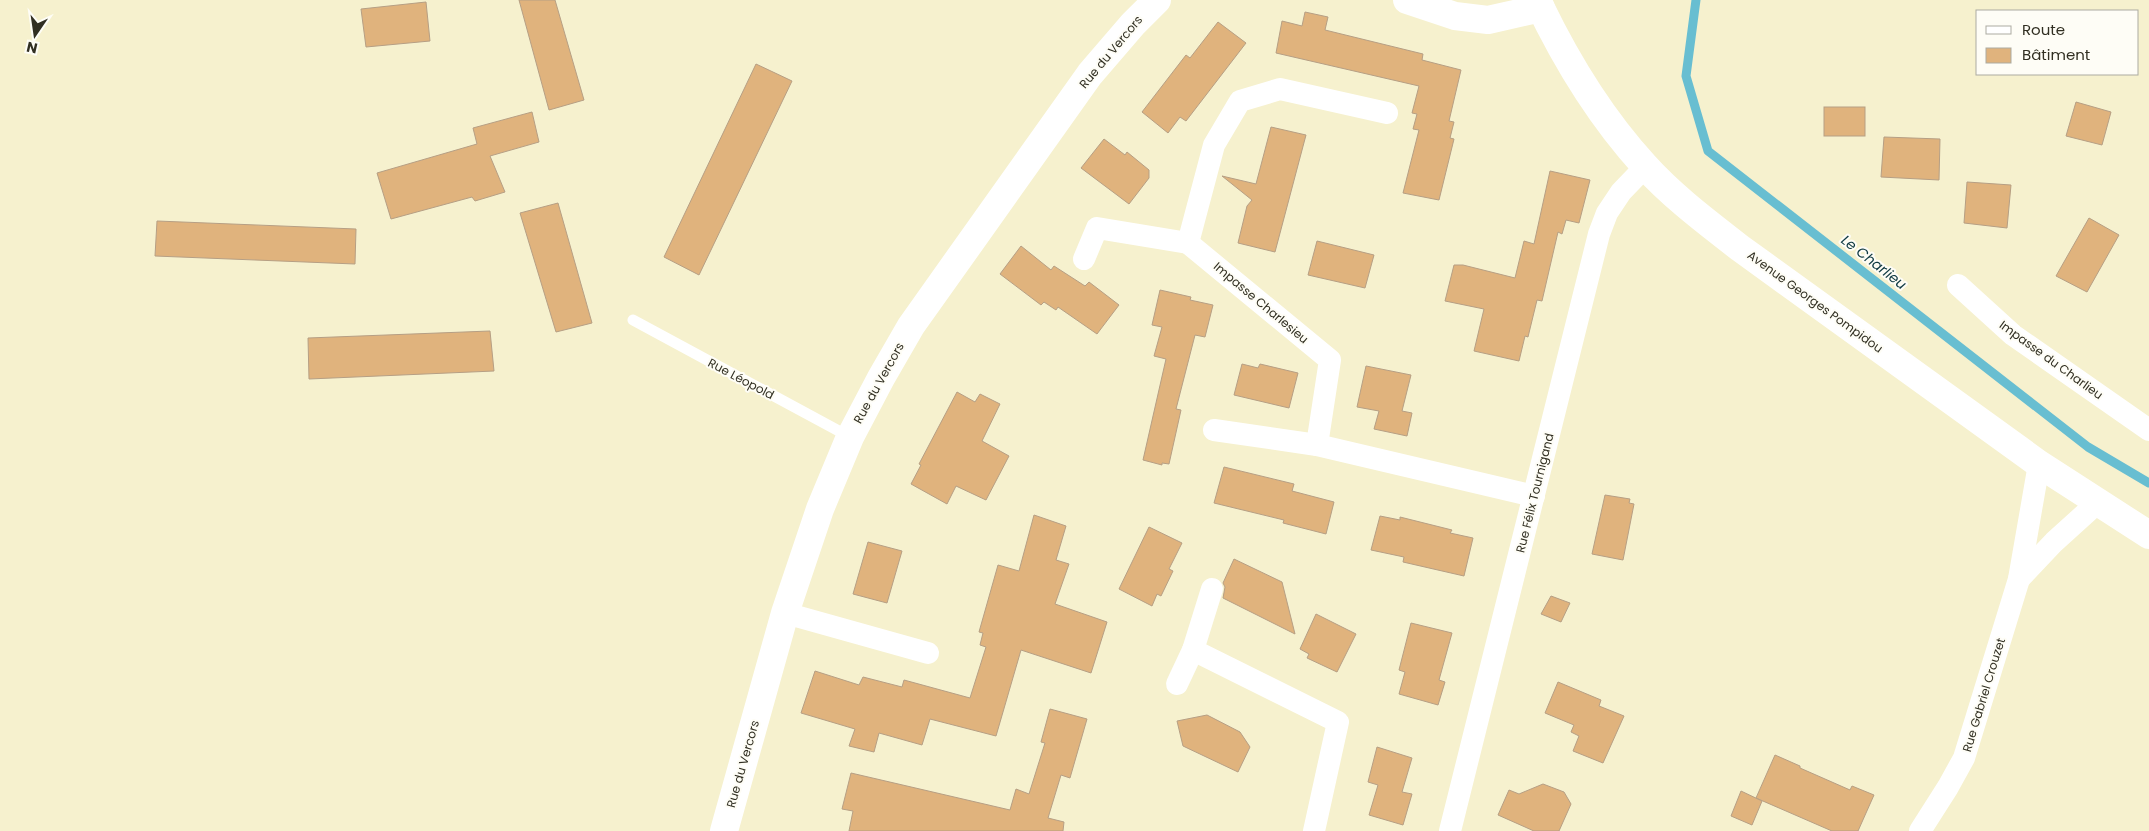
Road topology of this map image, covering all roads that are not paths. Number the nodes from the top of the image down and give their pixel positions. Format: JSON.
{"nodes":[{"id":1,"x":1157,"y":0,"type":"edge"},
{"id":2,"x":1412,"y":0,"type":"edge"},
{"id":3,"x":1539,"y":4,"type":"edge"},
{"id":4,"x":1387,"y":113,"type":"dead end"},
{"id":5,"x":1645,"y":167,"type":"junction"},
{"id":6,"x":1188,"y":243,"type":"junction"},
{"id":7,"x":1084,"y":259,"type":"dead end"},
{"id":8,"x":1958,"y":285,"type":"dead end"},
{"id":9,"x":632,"y":320,"type":"dead end"},
{"id":10,"x":1214,"y":430,"type":"dead end"},
{"id":11,"x":2149,"y":430,"type":"edge"},
{"id":12,"x":850,"y":437,"type":"junction"},
{"id":13,"x":1317,"y":444,"type":"junction"},
{"id":14,"x":2039,"y":464,"type":"junction"},
{"id":15,"x":1534,"y":496,"type":"junction"},
{"id":16,"x":2097,"y":503,"type":"junction"},
{"id":17,"x":2149,"y":535,"type":"edge"},
{"id":18,"x":2019,"y":579,"type":"junction"},
{"id":19,"x":1212,"y":589,"type":"dead end"},
{"id":20,"x":785,"y":613,"type":"junction"},
{"id":21,"x":1193,"y":650,"type":"junction"},
{"id":22,"x":928,"y":653,"type":"dead end"},
{"id":23,"x":1177,"y":684,"type":"dead end"},
{"id":24,"x":724,"y":831,"type":"edge"},
{"id":25,"x":1314,"y":831,"type":"edge"},
{"id":26,"x":1450,"y":831,"type":"edge"},
{"id":27,"x":1920,"y":831,"type":"edge"}],
"edges":[{"from":1,"to":12,"type":"street","name":"Rue du Vercors"},
{"from":2,"to":3,"type":"street"},
{"from":3,"to":5,"type":"street","name":"Avenue Georges Pompidou"},
{"from":4,"to":6,"type":"street"},
{"from":5,"to":14,"type":"street","name":"Avenue Georges Pompidou"},
{"from":5,"to":15,"type":"street","name":"Rue Félix Tournigand"},
{"from":6,"to":7,"type":"street"},
{"from":6,"to":13,"type":"street","name":"Impasse Charlesieu"},
{"from":8,"to":11,"type":"street","name":"Impasse du Charlieu"},
{"from":9,"to":12,"type":"lane","name":"Rue Léopold"},
{"from":10,"to":13,"type":"street"},
{"from":12,"to":20,"type":"street","name":"Rue du Vercors"},
{"from":13,"to":15,"type":"street"},
{"from":14,"to":16,"type":"street","name":"Avenue Georges Pompidou"},
{"from":14,"to":18,"type":"street","name":"Rue Gabriel Crouzet"},
{"from":15,"to":26,"type":"street","name":"Rue Félix Tournigand"},
{"from":16,"to":17,"type":"street","name":"Avenue Georges Pompidou"},
{"from":16,"to":18,"type":"street","name":"Rue Gabriel Crouzet"},
{"from":18,"to":27,"type":"street","name":"Rue Gabriel Crouzet"},
{"from":19,"to":21,"type":"street"},
{"from":20,"to":22,"type":"street"},
{"from":20,"to":24,"type":"street","name":"Rue du Vercors"},
{"from":21,"to":23,"type":"street"},
{"from":21,"to":25,"type":"street"}]}
